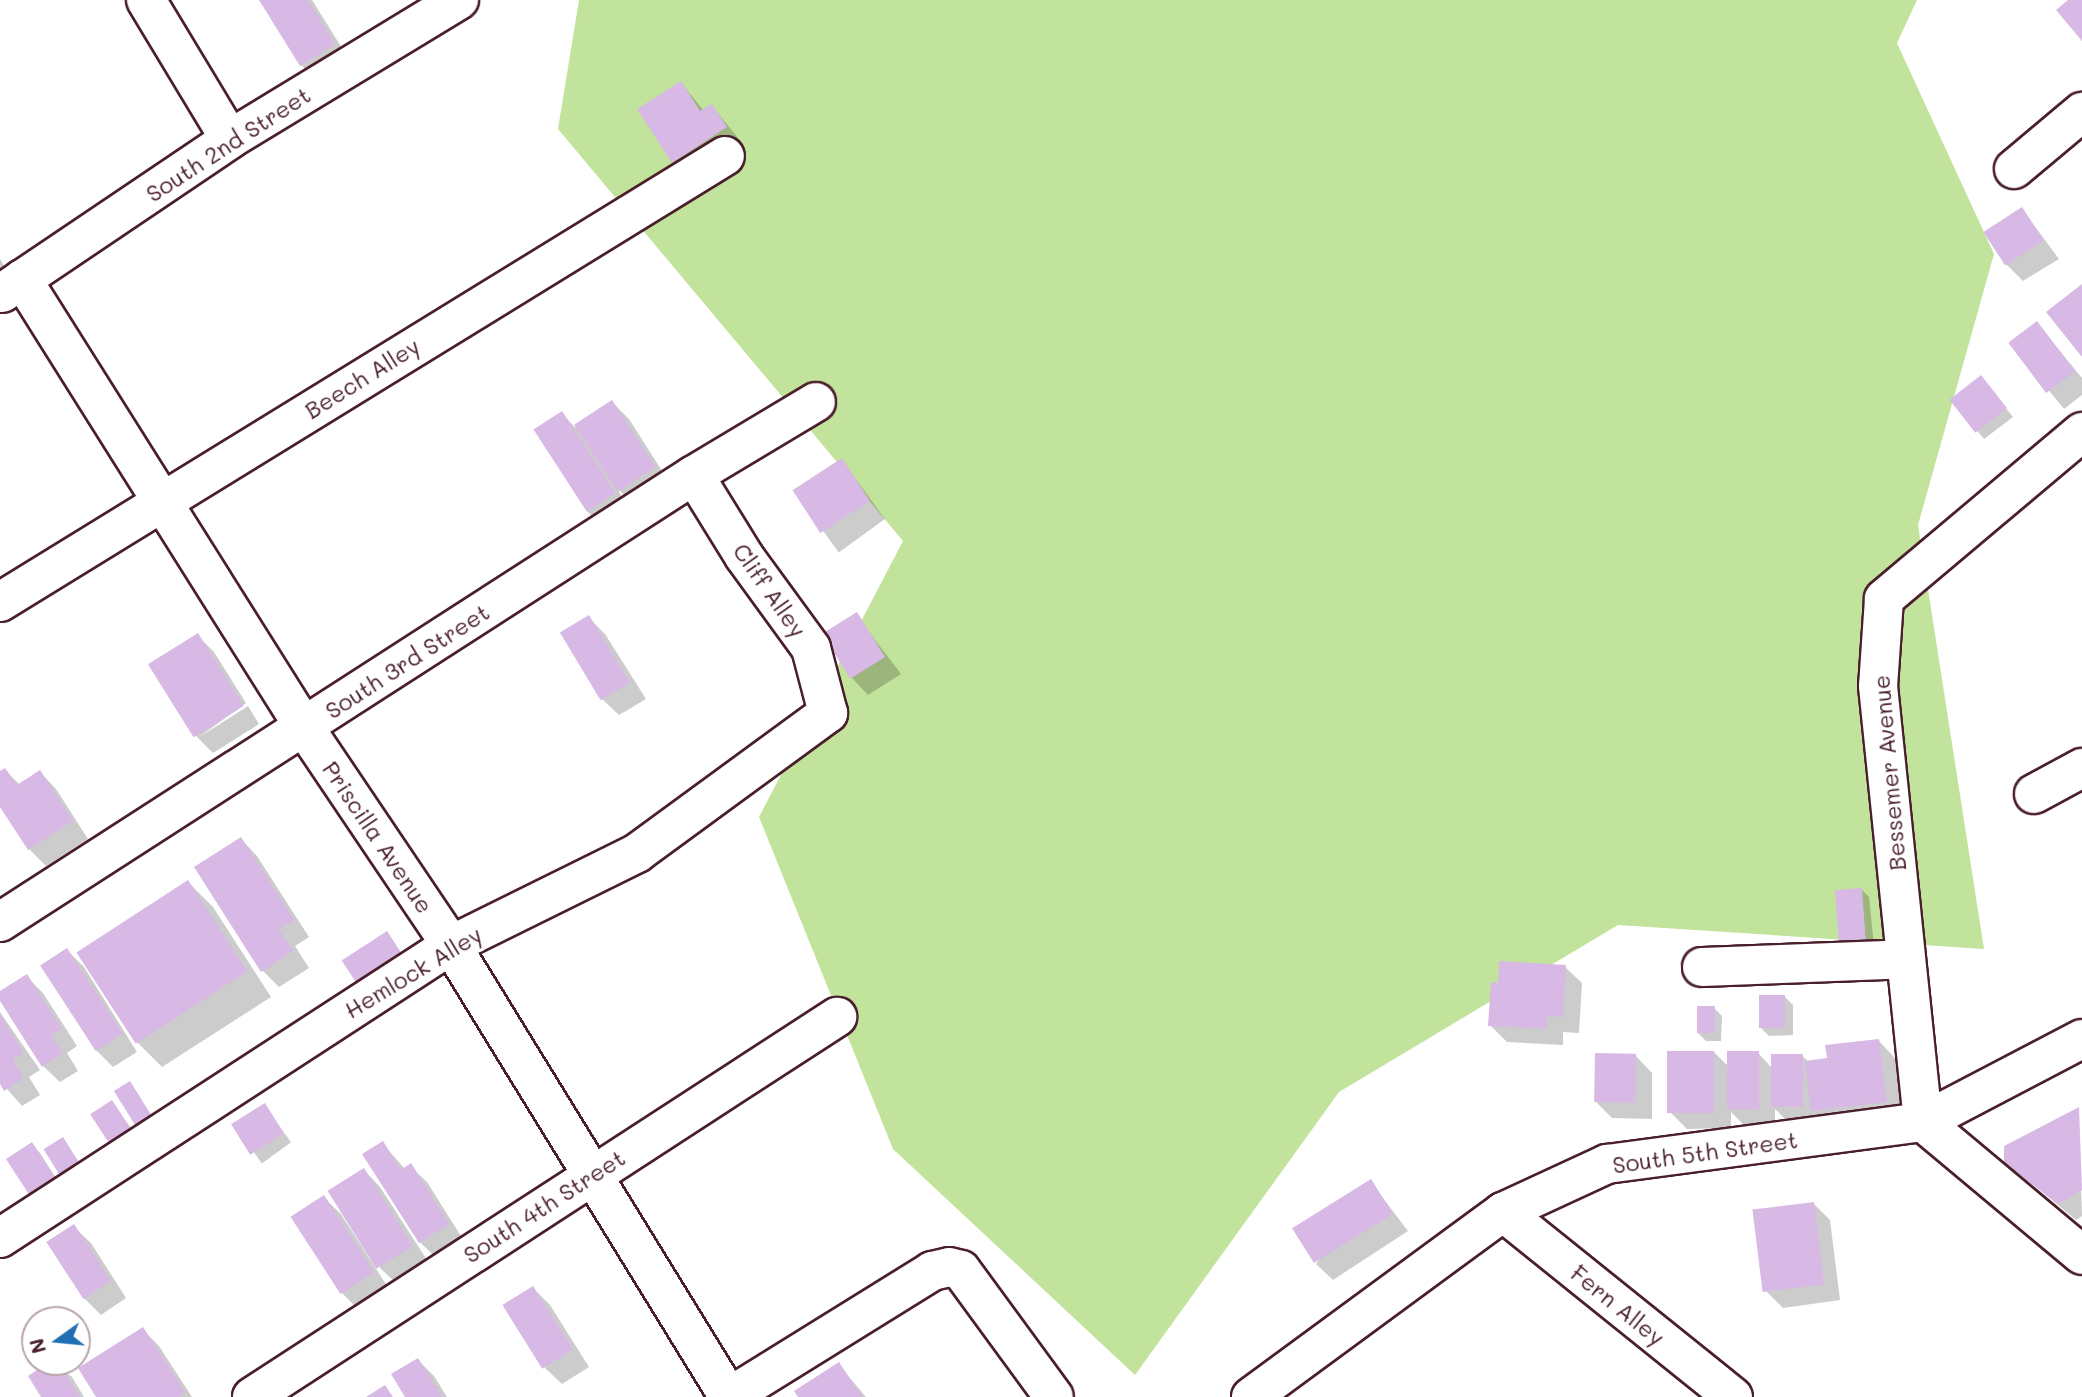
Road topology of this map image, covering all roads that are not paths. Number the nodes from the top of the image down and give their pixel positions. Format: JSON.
{"nodes":[{"id":1,"x":146,"y":0,"type":"edge"},
{"id":2,"x":459,"y":0,"type":"edge"},
{"id":3,"x":2082,"y":112,"type":"edge"},
{"id":4,"x":230,"y":139,"type":"junction"},
{"id":5,"x":725,"y":156,"type":"dead end"},
{"id":6,"x":2014,"y":169,"type":"dead end"},
{"id":7,"x":11,"y":287,"type":"edge"},
{"id":8,"x":816,"y":402,"type":"dead end"},
{"id":9,"x":2082,"y":432,"type":"edge"},
{"id":10,"x":694,"y":475,"type":"junction"},
{"id":11,"x":161,"y":501,"type":"junction"},
{"id":12,"x":0,"y":602,"type":"edge"},
{"id":13,"x":828,"y":713,"type":"joint"},
{"id":14,"x":304,"y":727,"type":"junction"},
{"id":15,"x":2082,"y":768,"type":"edge"},
{"id":16,"x":2034,"y":793,"type":"dead end"},
{"id":17,"x":0,"y":922,"type":"edge"},
{"id":18,"x":451,"y":945,"type":"junction"},
{"id":19,"x":1906,"y":959,"type":"junction"},
{"id":20,"x":1702,"y":967,"type":"dead end"},
{"id":21,"x":837,"y":1017,"type":"dead end"},
{"id":22,"x":2082,"y":1039,"type":"edge"},
{"id":23,"x":1923,"y":1122,"type":"junction"},
{"id":24,"x":593,"y":1173,"type":"junction"},
{"id":25,"x":1503,"y":1212,"type":"junction"},
{"id":26,"x":0,"y":1238,"type":"edge"},
{"id":27,"x":2082,"y":1255,"type":"edge"},
{"id":28,"x":252,"y":1397,"type":"edge"},
{"id":29,"x":729,"y":1397,"type":"edge"},
{"id":30,"x":1054,"y":1397,"type":"edge"},
{"id":31,"x":1251,"y":1397,"type":"edge"},
{"id":32,"x":1733,"y":1397,"type":"edge"}],
"edges":[{"from":1,"to":4,"type":"street"},
{"from":2,"to":4,"type":"street","name":"South 2nd Street"},
{"from":3,"to":6,"type":"street"},
{"from":4,"to":7,"type":"street","name":"South 2nd Street"},
{"from":5,"to":11,"type":"street","name":"Beech Alley"},
{"from":7,"to":11,"type":"street","name":"Priscilla Avenue"},
{"from":8,"to":10,"type":"street","name":"South 3rd Street"},
{"from":9,"to":19,"type":"street","name":"Bessemer Avenue"},
{"from":10,"to":13,"type":"street","name":"Cliff Alley"},
{"from":10,"to":14,"type":"street","name":"South 3rd Street"},
{"from":11,"to":12,"type":"street","name":"Beech Alley"},
{"from":11,"to":14,"type":"street","name":"Priscilla Avenue"},
{"from":13,"to":18,"type":"street","name":"Hemlock Alley"},
{"from":14,"to":17,"type":"street","name":"South 3rd Street"},
{"from":14,"to":18,"type":"street","name":"Priscilla Avenue"},
{"from":15,"to":16,"type":"street"},
{"from":18,"to":24,"type":"street","name":"Priscilla Avenue"},
{"from":18,"to":26,"type":"street","name":"Hemlock Alley"},
{"from":19,"to":20,"type":"street"},
{"from":19,"to":23,"type":"street","name":"Bessemer Avenue"},
{"from":21,"to":24,"type":"street","name":"South 4th Street"},
{"from":22,"to":23,"type":"street","name":"South 5th Street"},
{"from":23,"to":25,"type":"street","name":"South 5th Street"},
{"from":23,"to":27,"type":"street"},
{"from":24,"to":28,"type":"street","name":"South 4th Street"},
{"from":24,"to":29,"type":"street","name":"Priscilla Avenue"},
{"from":25,"to":31,"type":"street","name":"South 5th Street"},
{"from":25,"to":32,"type":"street","name":"Fern Alley"},
{"from":29,"to":30,"type":"street"}]}
